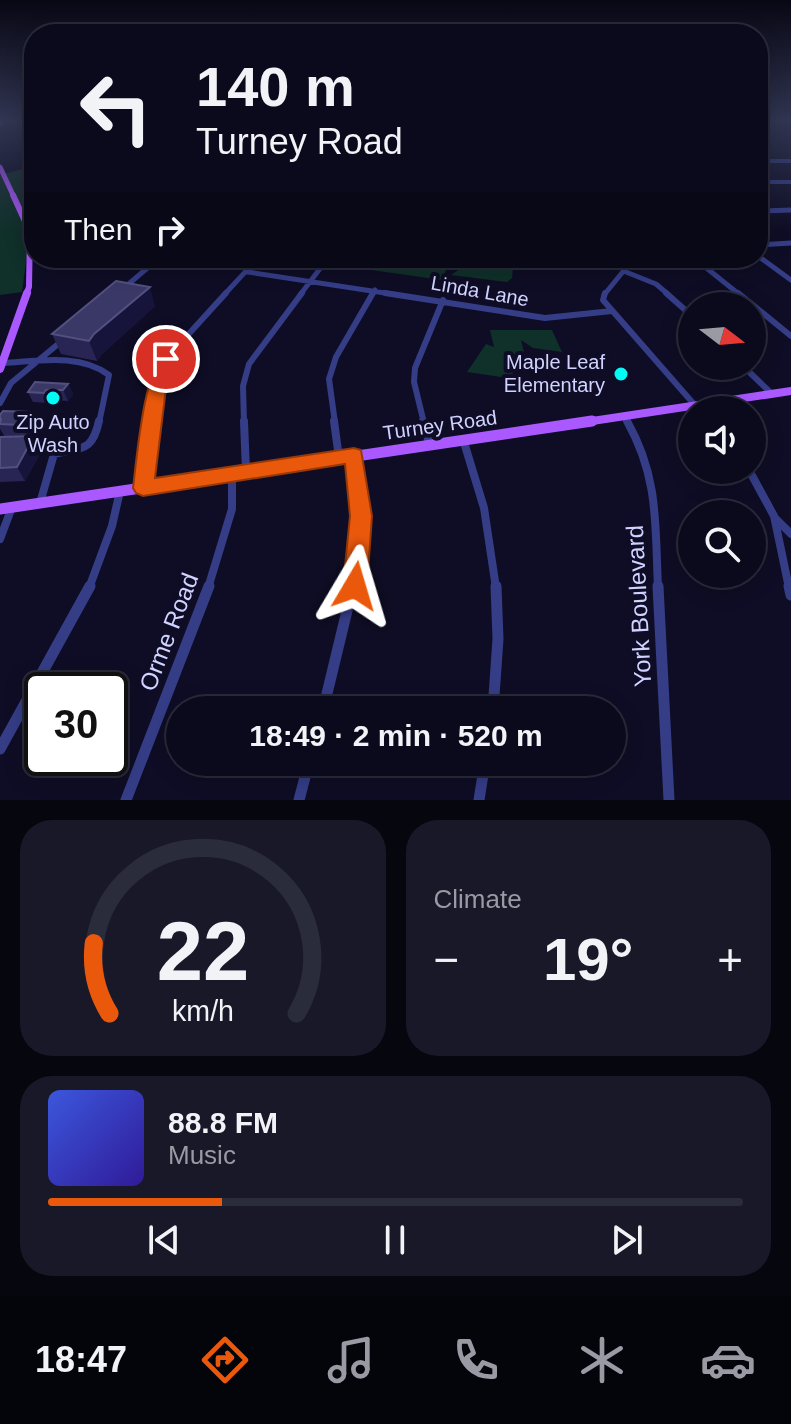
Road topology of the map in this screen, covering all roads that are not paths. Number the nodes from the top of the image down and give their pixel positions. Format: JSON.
{"nodes":[{"id":1,"x":768,"y":161,"type":"edge"},
{"id":2,"x":791,"y":161,"type":"edge"},
{"id":3,"x":3,"y":172,"type":"edge"},
{"id":4,"x":768,"y":182,"type":"edge"},
{"id":5,"x":791,"y":182,"type":"edge"},
{"id":6,"x":791,"y":210,"type":"edge"},
{"id":7,"x":768,"y":211,"type":"edge"},
{"id":8,"x":24,"y":219,"type":"edge"},
{"id":9,"x":791,"y":243,"type":"edge"},
{"id":10,"x":768,"y":244,"type":"edge"},
{"id":11,"x":768,"y":263,"type":"edge"},
{"id":12,"x":29,"y":268,"type":"edge"},
{"id":13,"x":147,"y":268,"type":"edge"},
{"id":14,"x":251,"y":268,"type":"edge"},
{"id":15,"x":320,"y":268,"type":"edge"},
{"id":16,"x":628,"y":268,"type":"edge"},
{"id":17,"x":706,"y":268,"type":"edge"},
{"id":18,"x":248,"y":272,"type":"junction"},
{"id":19,"x":626,"y":272,"type":"junction"},
{"id":20,"x":791,"y":280,"type":"edge"},
{"id":21,"x":310,"y":281,"type":"junction"},
{"id":22,"x":375,"y":290,"type":"junction"},
{"id":23,"x":113,"y":297,"type":"edge"},
{"id":24,"x":443,"y":300,"type":"junction"},
{"id":25,"x":678,"y":304,"type":"edge"},
{"id":26,"x":612,"y":311,"type":"junction"},
{"id":27,"x":67,"y":336,"type":"edge"},
{"id":28,"x":791,"y":336,"type":"edge"},
{"id":29,"x":37,"y":362,"type":"junction"},
{"id":30,"x":2,"y":366,"type":"edge"},
{"id":31,"x":758,"y":380,"type":"edge"},
{"id":32,"x":791,"y":392,"type":"edge"},
{"id":33,"x":772,"y":394,"type":"junction"},
{"id":34,"x":686,"y":396,"type":"edge"},
{"id":35,"x":761,"y":396,"type":"edge"},
{"id":36,"x":0,"y":403,"type":"edge"},
{"id":37,"x":678,"y":410,"type":"edge"},
{"id":38,"x":625,"y":417,"type":"junction"},
{"id":39,"x":463,"y":439,"type":"junction"},
{"id":40,"x":429,"y":443,"type":"junction"},
{"id":41,"x":354,"y":455,"type":"junction"},
{"id":42,"x":339,"y":458,"type":"junction"},
{"id":43,"x":246,"y":472,"type":"junction"},
{"id":44,"x":232,"y":474,"type":"junction"},
{"id":45,"x":757,"y":484,"type":"edge"},
{"id":46,"x":143,"y":488,"type":"junction"},
{"id":47,"x":120,"y":491,"type":"junction"},
{"id":48,"x":40,"y":503,"type":"junction"},
{"id":49,"x":6,"y":508,"type":"edge"},
{"id":50,"x":774,"y":516,"type":"junction"},
{"id":51,"x":791,"y":534,"type":"edge"},
{"id":52,"x":0,"y":539,"type":"edge"},
{"id":53,"x":791,"y":595,"type":"edge"},
{"id":54,"x":326,"y":696,"type":"edge"},
{"id":55,"x":494,"y":696,"type":"edge"},
{"id":56,"x":0,"y":749,"type":"edge"},
{"id":57,"x":305,"y":776,"type":"edge"},
{"id":58,"x":483,"y":776,"type":"edge"},
{"id":59,"x":126,"y":800,"type":"edge"},
{"id":60,"x":299,"y":800,"type":"edge"},
{"id":61,"x":479,"y":800,"type":"edge"},
{"id":62,"x":669,"y":800,"type":"edge"}],
"edges":[{"from":1,"to":2,"type":"street"},
{"from":3,"to":8,"type":"main road"},
{"from":4,"to":5,"type":"street"},
{"from":6,"to":7,"type":"street"},
{"from":9,"to":10,"type":"street"},
{"from":11,"to":20,"type":"street"},
{"from":12,"to":30,"type":"main road"},
{"from":13,"to":23,"type":"street"},
{"from":14,"to":18,"type":"street"},
{"from":15,"to":21,"type":"street"},
{"from":16,"to":19,"type":"street"},
{"from":17,"to":28,"type":"street"},
{"from":18,"to":21,"type":"street","name":"Linda Lane"},
{"from":18,"to":46,"type":"street"},
{"from":19,"to":25,"type":"street"},
{"from":19,"to":26,"type":"street"},
{"from":21,"to":22,"type":"street","name":"Linda Lane"},
{"from":21,"to":43,"type":"street"},
{"from":22,"to":24,"type":"street","name":"Linda Lane"},
{"from":22,"to":42,"type":"street"},
{"from":24,"to":26,"type":"street","name":"Linda Lane"},
{"from":24,"to":40,"type":"street"},
{"from":26,"to":34,"type":"street"},
{"from":27,"to":29,"type":"street"},
{"from":29,"to":30,"type":"street"},
{"from":29,"to":36,"type":"street"},
{"from":29,"to":48,"type":"street"},
{"from":31,"to":33,"type":"street"},
{"from":32,"to":33,"type":"main road","name":"Turney Road"},
{"from":33,"to":35,"type":"main road","name":"Turney Road"},
{"from":37,"to":38,"type":"main road","name":"Turney Road"},
{"from":38,"to":39,"type":"main road","name":"Turney Road"},
{"from":38,"to":62,"type":"street","name":"York Boulevard"},
{"from":39,"to":40,"type":"main road","name":"Turney Road"},
{"from":39,"to":55,"type":"street"},
{"from":40,"to":41,"type":"main road","name":"Turney Road"},
{"from":41,"to":42,"type":"main road","name":"Turney Road"},
{"from":41,"to":54,"type":"street"},
{"from":42,"to":43,"type":"main road","name":"Turney Road"},
{"from":43,"to":44,"type":"main road","name":"Turney Road"},
{"from":44,"to":46,"type":"main road","name":"Turney Road"},
{"from":44,"to":59,"type":"street","name":"Orme Road"},
{"from":45,"to":50,"type":"street"},
{"from":46,"to":47,"type":"main road","name":"Turney Road"},
{"from":47,"to":48,"type":"main road","name":"Turney Road"},
{"from":47,"to":56,"type":"street"},
{"from":48,"to":49,"type":"main road","name":"Turney Road"},
{"from":49,"to":52,"type":"street"},
{"from":50,"to":51,"type":"street"},
{"from":50,"to":53,"type":"street"},
{"from":57,"to":60,"type":"street"},
{"from":58,"to":61,"type":"street"}]}
